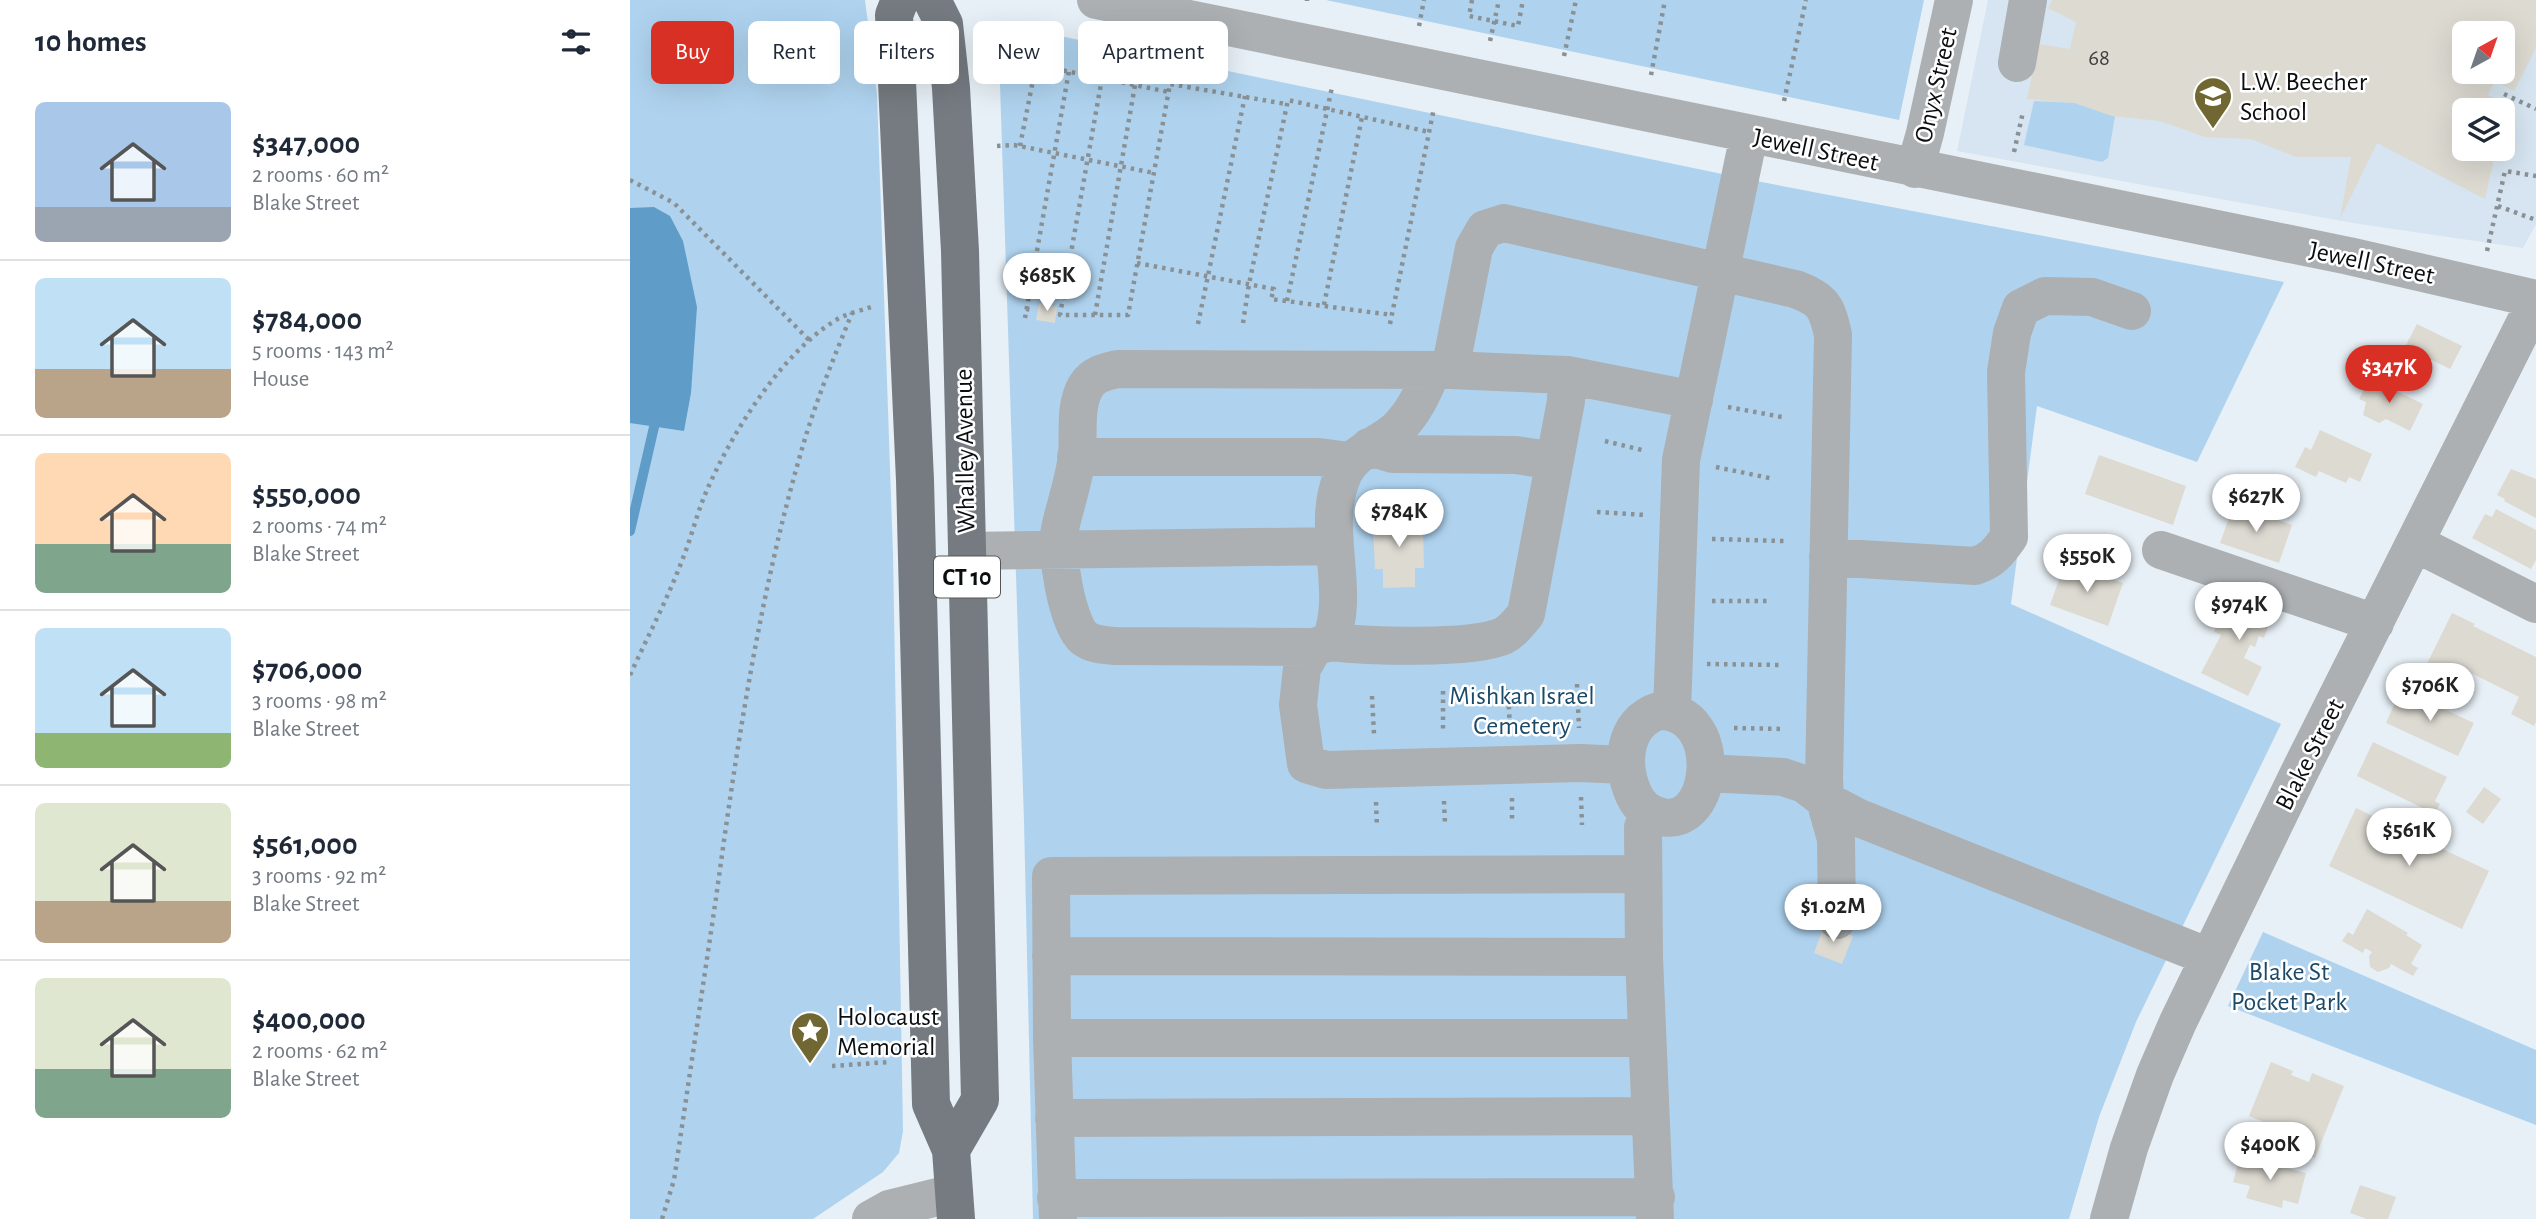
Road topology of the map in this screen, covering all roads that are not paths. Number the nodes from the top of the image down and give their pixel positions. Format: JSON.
{"nodes":[{"id":1,"x":900,"y":0,"type":"edge"},
{"id":2,"x":932,"y":0,"type":"edge"},
{"id":3,"x":1096,"y":0,"type":"edge"},
{"id":4,"x":1954,"y":0,"type":"edge"},
{"id":5,"x":2028,"y":0,"type":"edge"},
{"id":6,"x":2017,"y":63,"type":"dead end"},
{"id":7,"x":1749,"y":135,"type":"junction"},
{"id":8,"x":1915,"y":169,"type":"junction"},
{"id":9,"x":1719,"y":273,"type":"junction"},
{"id":10,"x":2536,"y":300,"type":"edge"},
{"id":11,"x":2133,"y":311,"type":"dead end"},
{"id":12,"x":1441,"y":370,"type":"junction"},
{"id":13,"x":1567,"y":375,"type":"junction"},
{"id":14,"x":1693,"y":400,"type":"junction"},
{"id":15,"x":1359,"y":454,"type":"junction"},
{"id":16,"x":1076,"y":457,"type":"junction"},
{"id":17,"x":1554,"y":461,"type":"junction"},
{"id":18,"x":2415,"y":543,"type":"junction"},
{"id":19,"x":1335,"y":546,"type":"junction"},
{"id":20,"x":1059,"y":550,"type":"junction"},
{"id":21,"x":2161,"y":550,"type":"dead end"},
{"id":22,"x":967,"y":551,"type":"junction"},
{"id":23,"x":1828,"y":557,"type":"junction"},
{"id":24,"x":2536,"y":604,"type":"edge"},
{"id":25,"x":2375,"y":623,"type":"junction"},
{"id":26,"x":1322,"y":644,"type":"junction"},
{"id":27,"x":1686,"y":721,"type":"junction"},
{"id":28,"x":1625,"y":765,"type":"junction"},
{"id":29,"x":1706,"y":773,"type":"junction"},
{"id":30,"x":1825,"y":800,"type":"junction"},
{"id":31,"x":1649,"y":814,"type":"junction"},
{"id":32,"x":1643,"y":874,"type":"junction"},
{"id":33,"x":1838,"y":920,"type":"dead end"},
{"id":34,"x":1051,"y":956,"type":"junction"},
{"id":35,"x":1644,"y":957,"type":"junction"},
{"id":36,"x":2208,"y":957,"type":"junction"},
{"id":37,"x":1052,"y":1038,"type":"junction"},
{"id":38,"x":1646,"y":1038,"type":"junction"},
{"id":39,"x":1649,"y":1116,"type":"junction"},
{"id":40,"x":1054,"y":1118,"type":"junction"},
{"id":41,"x":951,"y":1150,"type":"junction"},
{"id":42,"x":955,"y":1206,"type":"edge"},
{"id":43,"x":1655,"y":1208,"type":"edge"},
{"id":44,"x":1057,"y":1209,"type":"edge"},
{"id":45,"x":871,"y":1219,"type":"edge"},
{"id":46,"x":2109,"y":1219,"type":"edge"}],
"edges":[{"from":1,"to":41,"type":"main road","name":"Whalley Avenue","number":"CT 10"},
{"from":2,"to":22,"type":"main road","name":"Whalley Avenue","number":"CT 10"},
{"from":3,"to":7,"type":"street","name":"Jewell Street"},
{"from":4,"to":8,"type":"street","name":"Onyx Street"},
{"from":5,"to":6,"type":"street"},
{"from":7,"to":8,"type":"street","name":"Jewell Street"},
{"from":7,"to":9,"type":"street"},
{"from":8,"to":10,"type":"street","name":"Jewell Street"},
{"from":9,"to":12,"type":"street"},
{"from":9,"to":14,"type":"street"},
{"from":9,"to":23,"type":"street"},
{"from":10,"to":18,"type":"street","name":"Blake Street"},
{"from":11,"to":23,"type":"street"},
{"from":12,"to":13,"type":"street"},
{"from":12,"to":15,"type":"street"},
{"from":12,"to":16,"type":"street"},
{"from":13,"to":14,"type":"street"},
{"from":13,"to":17,"type":"street"},
{"from":14,"to":27,"type":"street"},
{"from":15,"to":16,"type":"street"},
{"from":15,"to":17,"type":"street"},
{"from":15,"to":19,"type":"street"},
{"from":16,"to":20,"type":"street"},
{"from":17,"to":26,"type":"street"},
{"from":18,"to":24,"type":"street"},
{"from":18,"to":25,"type":"street","name":"Blake Street"},
{"from":19,"to":20,"type":"street"},
{"from":19,"to":26,"type":"street"},
{"from":20,"to":22,"type":"street"},
{"from":20,"to":26,"type":"street"},
{"from":21,"to":25,"type":"street"},
{"from":22,"to":41,"type":"main road","name":"Whalley Avenue","number":"CT 10"},
{"from":23,"to":30,"type":"street"},
{"from":25,"to":36,"type":"street","name":"Blake Street"},
{"from":26,"to":28,"type":"street"},
{"from":27,"to":28,"type":"street"},
{"from":27,"to":29,"type":"street"},
{"from":28,"to":31,"type":"street"},
{"from":29,"to":30,"type":"street"},
{"from":29,"to":31,"type":"street"},
{"from":30,"to":33,"type":"street"},
{"from":30,"to":36,"type":"street"},
{"from":31,"to":32,"type":"street"},
{"from":32,"to":34,"type":"street"},
{"from":32,"to":35,"type":"street"},
{"from":34,"to":35,"type":"street"},
{"from":34,"to":37,"type":"street"},
{"from":35,"to":38,"type":"street"},
{"from":36,"to":46,"type":"street","name":"Blake Street"},
{"from":37,"to":38,"type":"street"},
{"from":37,"to":40,"type":"street"},
{"from":38,"to":39,"type":"street"},
{"from":39,"to":40,"type":"street"},
{"from":39,"to":43,"type":"street"},
{"from":40,"to":44,"type":"street"},
{"from":41,"to":42,"type":"main road","name":"Whalley Avenue","number":"CT 10"},
{"from":42,"to":45,"type":"street"},
{"from":43,"to":44,"type":"street"}]}
